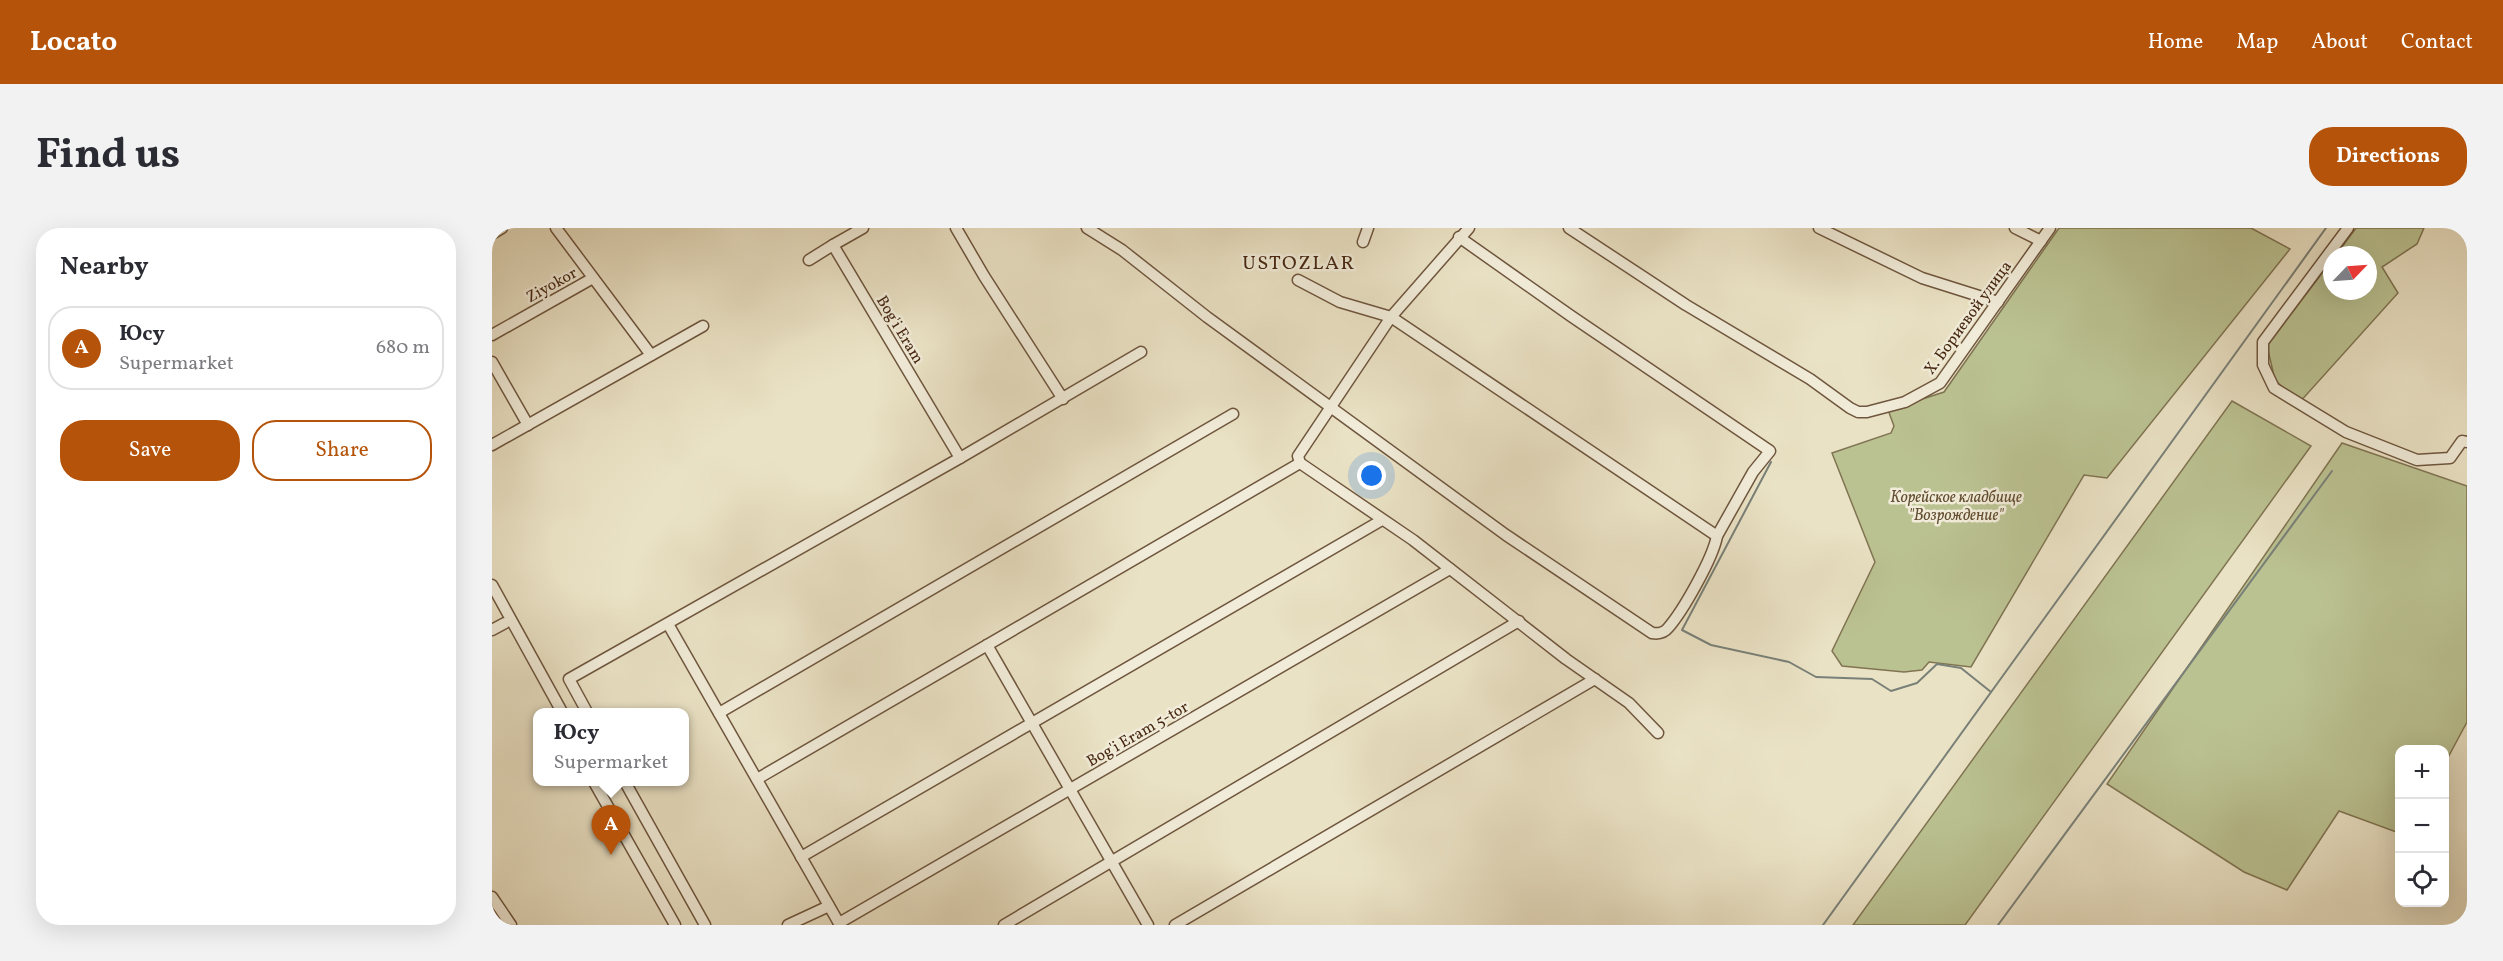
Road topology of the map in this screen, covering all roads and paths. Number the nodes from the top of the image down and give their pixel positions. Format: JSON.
{"nodes":[{"id":1,"x":502,"y":228,"type":"edge"},
{"id":2,"x":556,"y":228,"type":"edge"},
{"id":3,"x":863,"y":228,"type":"edge"},
{"id":4,"x":956,"y":228,"type":"edge"},
{"id":5,"x":1087,"y":228,"type":"edge"},
{"id":6,"x":1368,"y":228,"type":"edge"},
{"id":7,"x":1469,"y":228,"type":"edge"},
{"id":8,"x":1569,"y":228,"type":"edge"},
{"id":9,"x":1819,"y":228,"type":"edge"},
{"id":10,"x":2015,"y":228,"type":"edge"},
{"id":11,"x":2050,"y":228,"type":"edge"},
{"id":12,"x":2348,"y":228,"type":"edge"},
{"id":13,"x":492,"y":234,"type":"edge"},
{"id":14,"x":1459,"y":237,"type":"junction"},
{"id":15,"x":2041,"y":241,"type":"junction"},
{"id":16,"x":1363,"y":242,"type":"dead end"},
{"id":17,"x":833,"y":245,"type":"junction"},
{"id":18,"x":809,"y":260,"type":"dead end"},
{"id":19,"x":593,"y":278,"type":"junction"},
{"id":20,"x":1298,"y":280,"type":"dead end"},
{"id":21,"x":1998,"y":302,"type":"junction"},
{"id":22,"x":1391,"y":317,"type":"junction"},
{"id":23,"x":703,"y":326,"type":"dead end"},
{"id":24,"x":492,"y":335,"type":"edge"},
{"id":25,"x":1142,"y":352,"type":"dead end"},
{"id":26,"x":651,"y":355,"type":"junction"},
{"id":27,"x":492,"y":362,"type":"edge"},
{"id":28,"x":1063,"y":399,"type":"junction"},
{"id":29,"x":1332,"y":408,"type":"junction"},
{"id":30,"x":1233,"y":414,"type":"dead end"},
{"id":31,"x":528,"y":425,"type":"junction"},
{"id":32,"x":2467,"y":442,"type":"edge"},
{"id":33,"x":492,"y":445,"type":"edge"},
{"id":34,"x":960,"y":458,"type":"junction"},
{"id":35,"x":1300,"y":463,"type":"junction"},
{"id":36,"x":1382,"y":520,"type":"junction"},
{"id":37,"x":1717,"y":536,"type":"junction"},
{"id":38,"x":1450,"y":569,"type":"junction"},
{"id":39,"x":492,"y":585,"type":"edge"},
{"id":40,"x":492,"y":600,"type":"edge"},
{"id":41,"x":1519,"y":621,"type":"junction"},
{"id":42,"x":505,"y":623,"type":"junction"},
{"id":43,"x":668,"y":624,"type":"junction"},
{"id":44,"x":492,"y":630,"type":"edge"},
{"id":45,"x":987,"y":645,"type":"junction"},
{"id":46,"x":569,"y":679,"type":"junction"},
{"id":47,"x":1595,"y":679,"type":"junction"},
{"id":48,"x":547,"y":692,"type":"junction"},
{"id":49,"x":553,"y":708,"type":"edge"},
{"id":50,"x":559,"y":708,"type":"edge"},
{"id":51,"x":585,"y":708,"type":"edge"},
{"id":52,"x":719,"y":713,"type":"junction"},
{"id":53,"x":1032,"y":723,"type":"junction"},
{"id":54,"x":1658,"y":733,"type":"dead end"},
{"id":55,"x":757,"y":779,"type":"junction"},
{"id":56,"x":596,"y":786,"type":"edge"},
{"id":57,"x":603,"y":786,"type":"edge"},
{"id":58,"x":627,"y":786,"type":"edge"},
{"id":59,"x":1070,"y":789,"type":"junction"},
{"id":60,"x":801,"y":857,"type":"junction"},
{"id":61,"x":1112,"y":862,"type":"junction"},
{"id":62,"x":492,"y":897,"type":"edge"},
{"id":63,"x":829,"y":906,"type":"junction"},
{"id":64,"x":791,"y":924,"type":"edge"},
{"id":65,"x":840,"y":924,"type":"edge"},
{"id":66,"x":511,"y":925,"type":"edge"},
{"id":67,"x":675,"y":925,"type":"edge"},
{"id":68,"x":681,"y":925,"type":"edge"},
{"id":69,"x":705,"y":925,"type":"edge"},
{"id":70,"x":1004,"y":925,"type":"edge"},
{"id":71,"x":1148,"y":925,"type":"edge"},
{"id":72,"x":1175,"y":925,"type":"edge"}],
"edges":[{"from":1,"to":13,"type":"street"},
{"from":2,"to":19,"type":"street"},
{"from":3,"to":17,"type":"street"},
{"from":4,"to":28,"type":"street"},
{"from":5,"to":29,"type":"street"},
{"from":6,"to":16,"type":"street"},
{"from":7,"to":14,"type":"street"},
{"from":8,"to":21,"type":"street","name":"Х. Бориевой улица"},
{"from":9,"to":21,"type":"street"},
{"from":10,"to":15,"type":"street"},
{"from":11,"to":15,"type":"street","name":"Х. Бориевой улица"},
{"from":12,"to":32,"type":"street"},
{"from":14,"to":22,"type":"street"},
{"from":14,"to":37,"type":"street"},
{"from":15,"to":21,"type":"street","name":"Х. Бориевой улица"},
{"from":17,"to":18,"type":"street"},
{"from":17,"to":34,"type":"street","name":"Bog'i Eram"},
{"from":19,"to":24,"type":"street","name":"Ziyokor"},
{"from":19,"to":26,"type":"street"},
{"from":20,"to":22,"type":"street"},
{"from":22,"to":29,"type":"street"},
{"from":22,"to":37,"type":"street"},
{"from":23,"to":26,"type":"street"},
{"from":25,"to":28,"type":"street"},
{"from":26,"to":31,"type":"street"},
{"from":27,"to":31,"type":"street"},
{"from":28,"to":34,"type":"street"},
{"from":29,"to":35,"type":"street"},
{"from":29,"to":37,"type":"street"},
{"from":30,"to":52,"type":"street"},
{"from":31,"to":33,"type":"street"},
{"from":34,"to":43,"type":"street"},
{"from":35,"to":36,"type":"street"},
{"from":35,"to":45,"type":"street"},
{"from":36,"to":38,"type":"street"},
{"from":36,"to":53,"type":"street"},
{"from":38,"to":41,"type":"street"},
{"from":38,"to":59,"type":"street","name":"Bog'i Eram 5-tor"},
{"from":39,"to":48,"type":"street"},
{"from":40,"to":42,"type":"street"},
{"from":41,"to":47,"type":"street"},
{"from":41,"to":61,"type":"street"},
{"from":42,"to":44,"type":"street"},
{"from":42,"to":48,"type":"street"},
{"from":43,"to":46,"type":"street"},
{"from":43,"to":52,"type":"street"},
{"from":45,"to":53,"type":"street"},
{"from":45,"to":55,"type":"street"},
{"from":46,"to":48,"type":"street"},
{"from":46,"to":51,"type":"street"},
{"from":47,"to":54,"type":"street"},
{"from":47,"to":72,"type":"street"},
{"from":48,"to":49,"type":"street"},
{"from":48,"to":50,"type":"street"},
{"from":52,"to":55,"type":"street"},
{"from":53,"to":59,"type":"street"},
{"from":53,"to":60,"type":"street"},
{"from":55,"to":60,"type":"street"},
{"from":56,"to":67,"type":"street"},
{"from":57,"to":68,"type":"street"},
{"from":58,"to":69,"type":"street"},
{"from":59,"to":61,"type":"street"},
{"from":59,"to":65,"type":"street","name":"Bog'i Eram 5-tor"},
{"from":60,"to":63,"type":"street"},
{"from":61,"to":70,"type":"street"},
{"from":61,"to":71,"type":"street"},
{"from":62,"to":66,"type":"street"},
{"from":63,"to":64,"type":"street"},
{"from":63,"to":65,"type":"street"}]}
